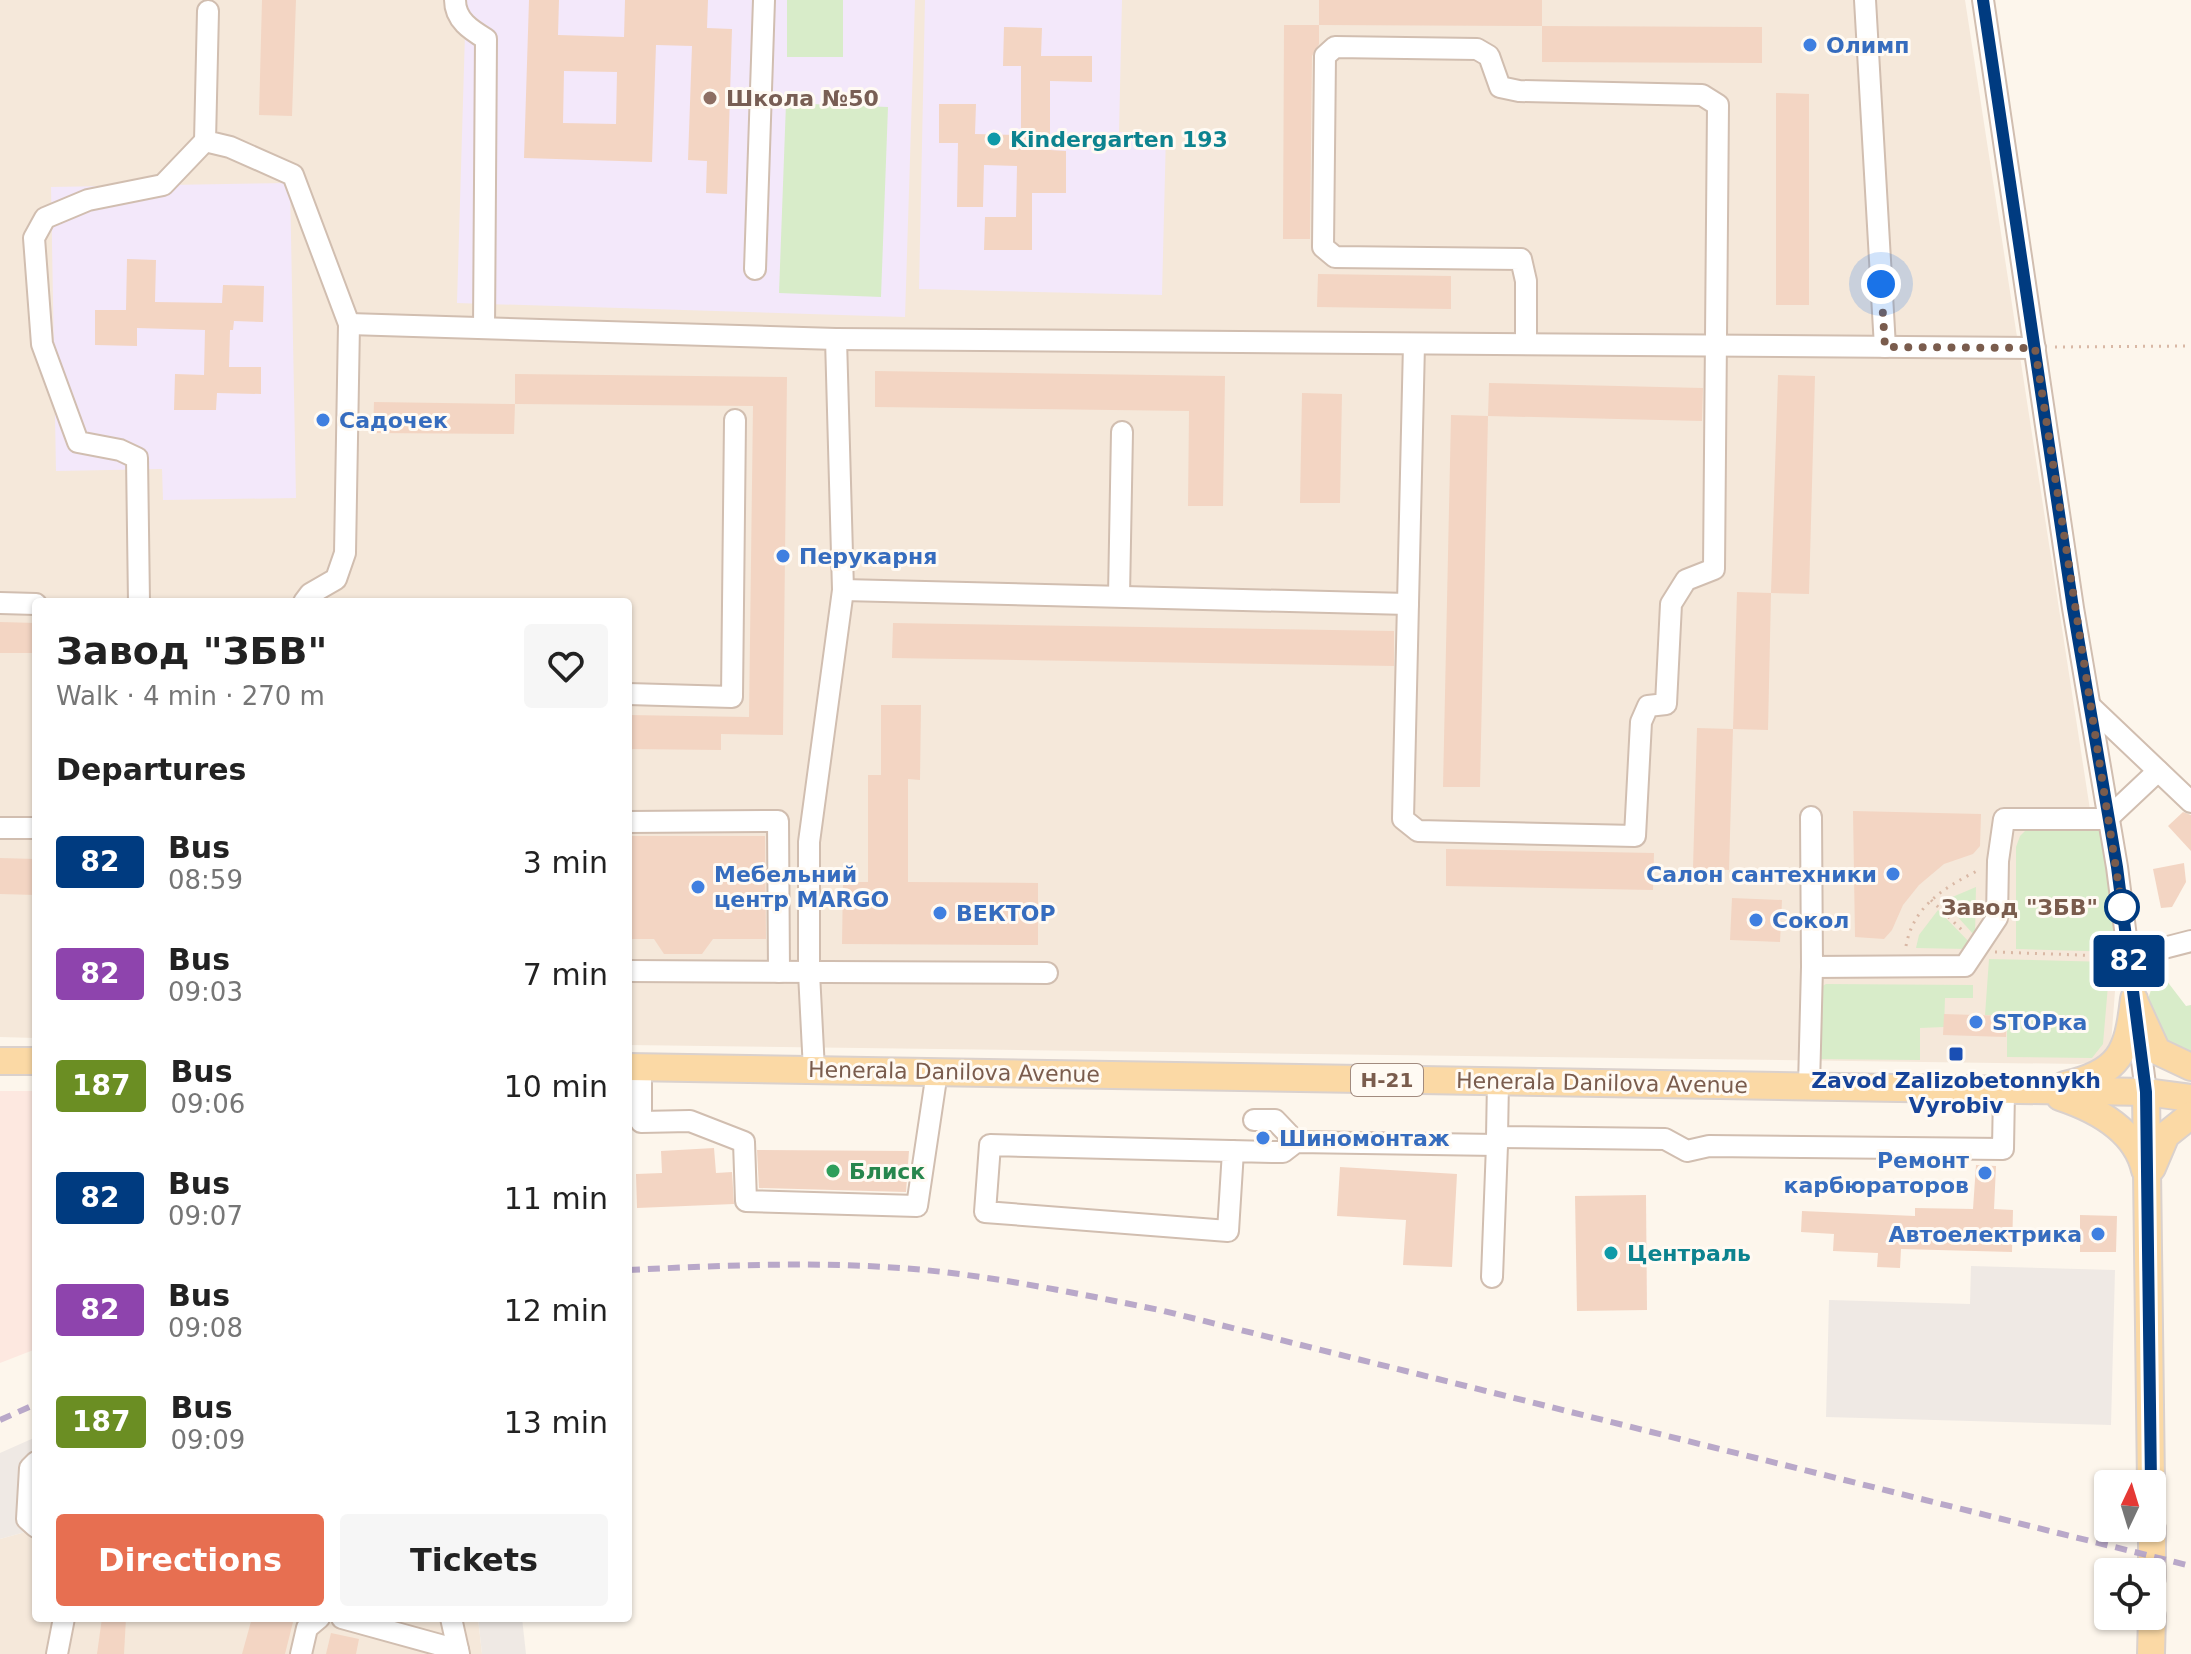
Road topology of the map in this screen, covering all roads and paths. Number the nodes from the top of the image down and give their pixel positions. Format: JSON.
{"nodes":[{"id":1,"x":455,"y":0,"type":"edge"},
{"id":2,"x":764,"y":0,"type":"edge"},
{"id":3,"x":1865,"y":0,"type":"edge"},
{"id":4,"x":1983,"y":0,"type":"edge"},
{"id":5,"x":208,"y":11,"type":"dead end"},
{"id":6,"x":205,"y":141,"type":"junction"},
{"id":7,"x":755,"y":269,"type":"dead end"},
{"id":8,"x":349,"y":324,"type":"junction"},
{"id":9,"x":484,"y":328,"type":"junction"},
{"id":10,"x":836,"y":339,"type":"junction"},
{"id":11,"x":1414,"y":344,"type":"junction"},
{"id":12,"x":1526,"y":344,"type":"junction"},
{"id":13,"x":1717,"y":346,"type":"junction"},
{"id":14,"x":2191,"y":346,"type":"edge"},
{"id":15,"x":1885,"y":347,"type":"junction"},
{"id":16,"x":2035,"y":348,"type":"junction"},
{"id":17,"x":735,"y":420,"type":"dead end"},
{"id":18,"x":1122,"y":432,"type":"dead end"},
{"id":19,"x":843,"y":590,"type":"junction"},
{"id":20,"x":1119,"y":596,"type":"junction"},
{"id":21,"x":139,"y":598,"type":"edge"},
{"id":22,"x":307,"y":598,"type":"edge"},
{"id":23,"x":0,"y":603,"type":"edge"},
{"id":24,"x":32,"y":604,"type":"edge"},
{"id":25,"x":1408,"y":604,"type":"junction"},
{"id":26,"x":632,"y":694,"type":"edge"},
{"id":27,"x":2090,"y":706,"type":"junction"},
{"id":28,"x":2158,"y":771,"type":"junction"},
{"id":29,"x":2191,"y":802,"type":"edge"},
{"id":30,"x":1811,"y":817,"type":"dead end"},
{"id":31,"x":2107,"y":819,"type":"junction"},
{"id":32,"x":632,"y":822,"type":"edge"},
{"id":33,"x":0,"y":828,"type":"edge"},
{"id":34,"x":32,"y":828,"type":"edge"},
{"id":35,"x":1998,"y":861,"type":"junction"},
{"id":36,"x":1931,"y":900,"type":"junction"},
{"id":37,"x":2191,"y":941,"type":"edge"},
{"id":38,"x":1979,"y":946,"type":"junction"},
{"id":39,"x":2129,"y":957,"type":"junction"},
{"id":40,"x":1902,"y":966,"type":"junction"},
{"id":41,"x":1812,"y":967,"type":"junction"},
{"id":42,"x":632,"y":971,"type":"edge"},
{"id":43,"x":779,"y":972,"type":"junction"},
{"id":44,"x":809,"y":973,"type":"junction"},
{"id":45,"x":1047,"y":973,"type":"dead end"},
{"id":46,"x":2134,"y":999,"type":"junction"},
{"id":47,"x":0,"y":1061,"type":"edge"},
{"id":48,"x":32,"y":1061,"type":"edge"},
{"id":49,"x":634,"y":1067,"type":"edge"},
{"id":50,"x":2191,"y":1067,"type":"edge"},
{"id":51,"x":814,"y":1070,"type":"junction"},
{"id":52,"x":937,"y":1072,"type":"junction"},
{"id":53,"x":1498,"y":1081,"type":"junction"},
{"id":54,"x":2191,"y":1082,"type":"edge"},
{"id":55,"x":1809,"y":1086,"type":"junction"},
{"id":56,"x":2004,"y":1090,"type":"junction"},
{"id":57,"x":2042,"y":1091,"type":"junction"},
{"id":58,"x":2146,"y":1092,"type":"junction"},
{"id":59,"x":2191,"y":1098,"type":"edge"},
{"id":60,"x":2191,"y":1115,"type":"edge"},
{"id":61,"x":1254,"y":1120,"type":"dead end"},
{"id":62,"x":1497,"y":1141,"type":"junction"},
{"id":63,"x":1296,"y":1142,"type":"junction"},
{"id":64,"x":1233,"y":1151,"type":"junction"},
{"id":65,"x":2148,"y":1183,"type":"junction"},
{"id":66,"x":1492,"y":1277,"type":"dead end"},
{"id":67,"x":32,"y":1466,"type":"edge"},
{"id":68,"x":2151,"y":1470,"type":"edge"},
{"id":69,"x":32,"y":1523,"type":"edge"},
{"id":70,"x":63,"y":1622,"type":"edge"},
{"id":71,"x":314,"y":1622,"type":"edge"},
{"id":72,"x":356,"y":1622,"type":"edge"},
{"id":73,"x":452,"y":1622,"type":"edge"},
{"id":74,"x":2152,"y":1630,"type":"edge"},
{"id":75,"x":459,"y":1652,"type":"edge"},
{"id":76,"x":57,"y":1654,"type":"edge"},
{"id":77,"x":301,"y":1654,"type":"edge"},
{"id":78,"x":2151,"y":1654,"type":"edge"}],
"edges":[{"from":1,"to":9,"type":"street"},
{"from":2,"to":7,"type":"street"},
{"from":3,"to":15,"type":"street"},
{"from":4,"to":16,"type":"street"},
{"from":5,"to":6,"type":"street"},
{"from":6,"to":8,"type":"street"},
{"from":6,"to":21,"type":"street"},
{"from":8,"to":9,"type":"street"},
{"from":8,"to":22,"type":"street"},
{"from":9,"to":10,"type":"street"},
{"from":10,"to":11,"type":"street"},
{"from":10,"to":19,"type":"street"},
{"from":11,"to":12,"type":"street"},
{"from":11,"to":25,"type":"street"},
{"from":12,"to":13,"type":"street"},
{"from":12,"to":13,"type":"street"},
{"from":13,"to":15,"type":"street"},
{"from":13,"to":25,"type":"street"},
{"from":14,"to":16,"type":"path"},
{"from":15,"to":16,"type":"street"},
{"from":16,"to":27,"type":"street"},
{"from":17,"to":26,"type":"street"},
{"from":18,"to":20,"type":"street"},
{"from":19,"to":20,"type":"street"},
{"from":19,"to":44,"type":"street"},
{"from":20,"to":25,"type":"street"},
{"from":23,"to":24,"type":"street"},
{"from":27,"to":28,"type":"street"},
{"from":27,"to":31,"type":"street"},
{"from":28,"to":29,"type":"street"},
{"from":28,"to":31,"type":"street"},
{"from":30,"to":41,"type":"street"},
{"from":31,"to":35,"type":"street"},
{"from":31,"to":39,"type":"street"},
{"from":32,"to":43,"type":"street"},
{"from":33,"to":34,"type":"street"},
{"from":35,"to":36,"type":"path"},
{"from":35,"to":38,"type":"street"},
{"from":36,"to":38,"type":"path"},
{"from":36,"to":40,"type":"path"},
{"from":37,"to":39,"type":"street"},
{"from":38,"to":39,"type":"path"},
{"from":38,"to":40,"type":"street"},
{"from":39,"to":46,"type":"street"},
{"from":40,"to":41,"type":"street"},
{"from":41,"to":55,"type":"street"},
{"from":42,"to":43,"type":"street"},
{"from":43,"to":44,"type":"street"},
{"from":44,"to":45,"type":"street"},
{"from":44,"to":51,"type":"street"},
{"from":46,"to":50,"type":"main road"},
{"from":46,"to":57,"type":"main road"},
{"from":46,"to":58,"type":"street"},
{"from":47,"to":48,"type":"main road"},
{"from":49,"to":51,"type":"main road","name":"Henerala Danilova Avenue","number":"Н-21"},
{"from":49,"to":52,"type":"street"},
{"from":51,"to":52,"type":"main road","name":"Henerala Danilova Avenue","number":"Н-21"},
{"from":52,"to":53,"type":"main road","name":"Henerala Danilova Avenue","number":"Н-21"},
{"from":53,"to":55,"type":"main road","name":"Henerala Danilova Avenue","number":"Н-21"},
{"from":53,"to":62,"type":"street"},
{"from":54,"to":58,"type":"main road"},
{"from":55,"to":56,"type":"main road","name":"Henerala Danilova Avenue","number":"Н-21"},
{"from":56,"to":57,"type":"main road","name":"Henerala Danilova Avenue","number":"Н-21"},
{"from":56,"to":62,"type":"street"},
{"from":57,"to":58,"type":"main road","name":"Henerala Danilova Avenue","number":"Н-21"},
{"from":57,"to":65,"type":"main road"},
{"from":58,"to":59,"type":"main road","name":"Henerala Danilova Avenue","number":"Н-21"},
{"from":58,"to":65,"type":"main road"},
{"from":60,"to":65,"type":"main road"},
{"from":61,"to":63,"type":"street"},
{"from":62,"to":63,"type":"street"},
{"from":62,"to":66,"type":"street"},
{"from":63,"to":64,"type":"street"},
{"from":64,"to":64,"type":"street"},
{"from":65,"to":68,"type":"main road"},
{"from":67,"to":69,"type":"street"},
{"from":70,"to":76,"type":"street"},
{"from":71,"to":77,"type":"street"},
{"from":72,"to":75,"type":"street"},
{"from":73,"to":75,"type":"street"},
{"from":74,"to":78,"type":"main road"}]}
